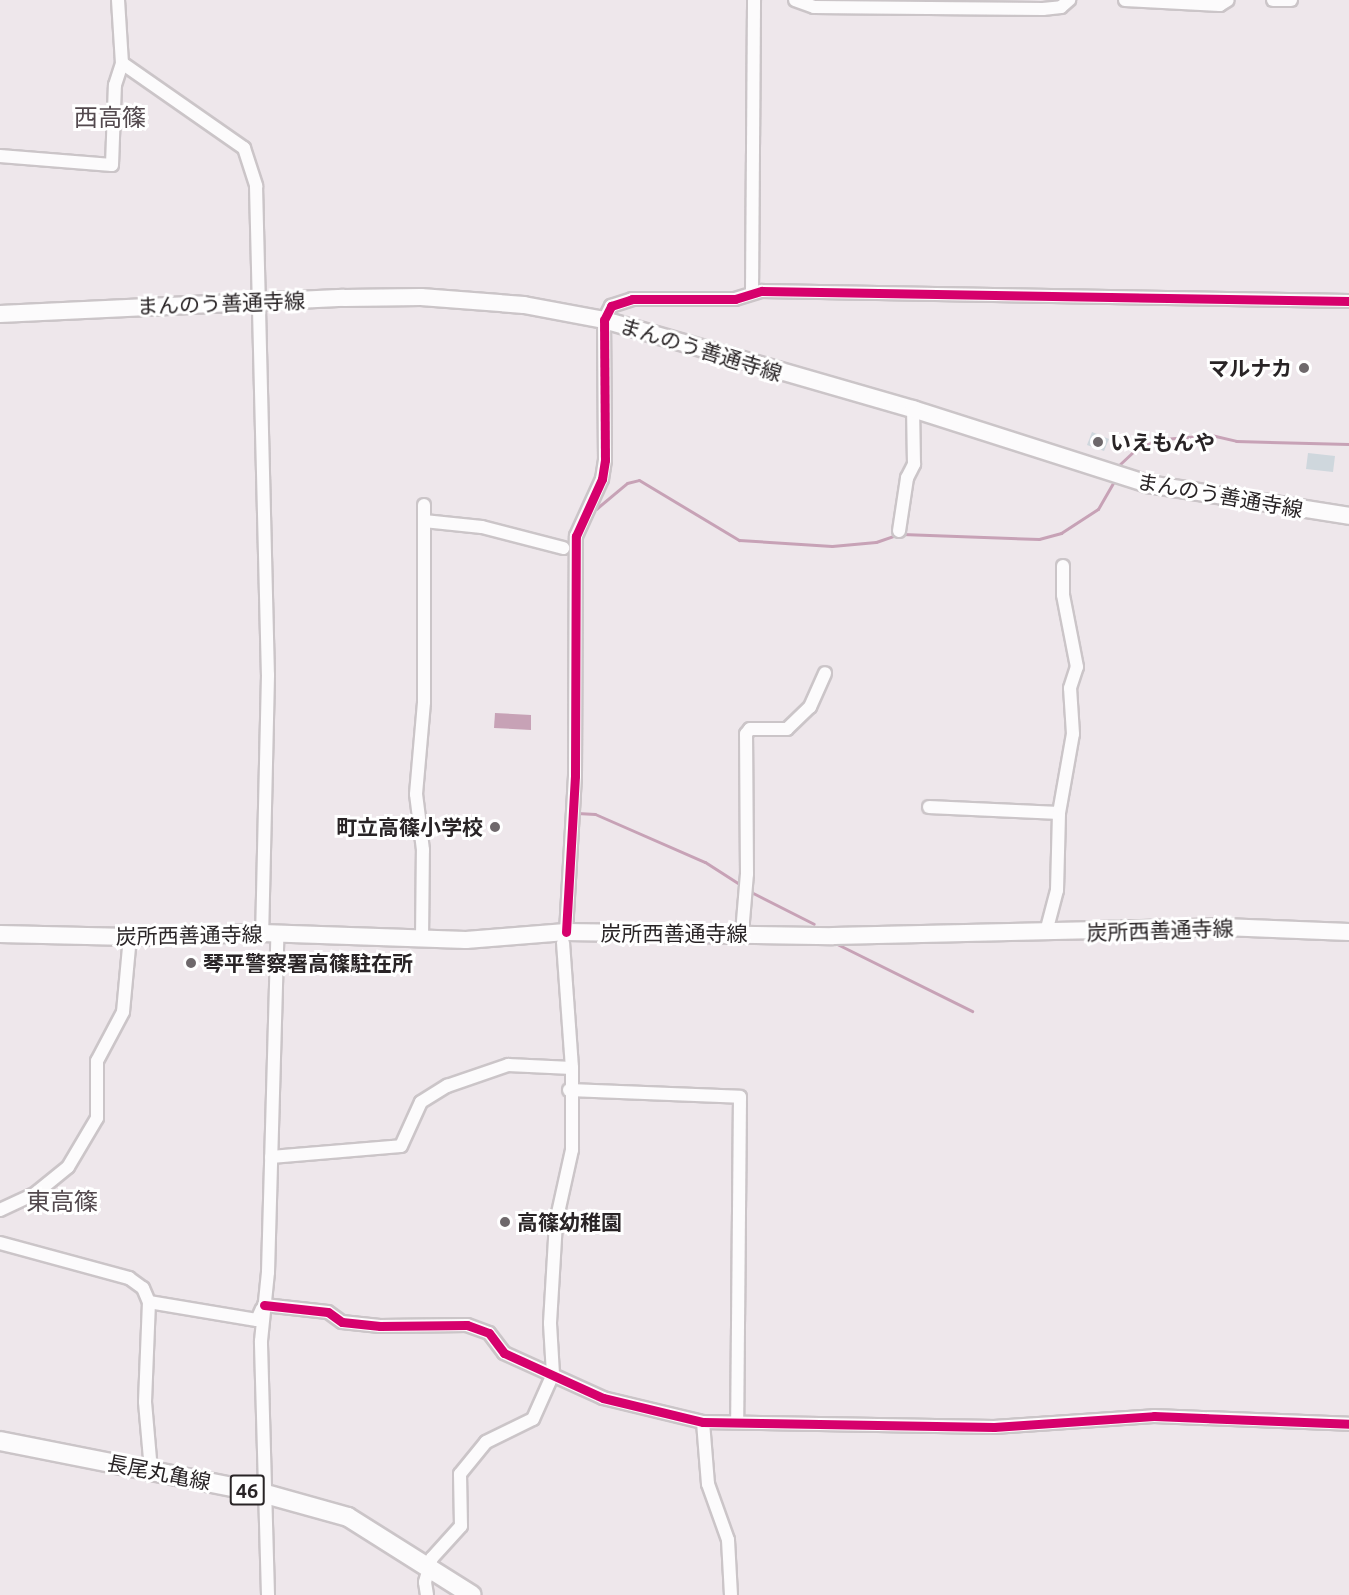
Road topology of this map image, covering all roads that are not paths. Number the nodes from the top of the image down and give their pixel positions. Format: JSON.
{"nodes":[{"id":1,"x":118,"y":0,"type":"edge"},
{"id":2,"x":754,"y":0,"type":"edge"},
{"id":3,"x":795,"y":0,"type":"edge"},
{"id":4,"x":1069,"y":0,"type":"edge"},
{"id":5,"x":1125,"y":0,"type":"edge"},
{"id":6,"x":1228,"y":0,"type":"edge"},
{"id":7,"x":1273,"y":0,"type":"edge"},
{"id":8,"x":1292,"y":0,"type":"edge"},
{"id":9,"x":122,"y":63,"type":"junction"},
{"id":10,"x":0,"y":156,"type":"edge"},
{"id":11,"x":752,"y":292,"type":"junction"},
{"id":12,"x":259,"y":301,"type":"junction"},
{"id":13,"x":1349,"y":301,"type":"edge"},
{"id":14,"x":0,"y":314,"type":"edge"},
{"id":15,"x":604,"y":320,"type":"junction"},
{"id":16,"x":913,"y":409,"type":"junction"},
{"id":17,"x":424,"y":505,"type":"dead end"},
{"id":18,"x":1349,"y":516,"type":"edge"},
{"id":19,"x":424,"y":521,"type":"junction"},
{"id":20,"x":899,"y":531,"type":"dead end"},
{"id":21,"x":563,"y":548,"type":"dead end"},
{"id":22,"x":1063,"y":566,"type":"dead end"},
{"id":23,"x":825,"y":673,"type":"dead end"},
{"id":24,"x":929,"y":807,"type":"dead end"},
{"id":25,"x":1059,"y":813,"type":"junction"},
{"id":26,"x":1046,"y":932,"type":"junction"},
{"id":27,"x":1349,"y":932,"type":"edge"},
{"id":28,"x":742,"y":933,"type":"junction"},
{"id":29,"x":0,"y":934,"type":"edge"},
{"id":30,"x":130,"y":937,"type":"junction"},
{"id":31,"x":269,"y":937,"type":"junction"},
{"id":32,"x":565,"y":938,"type":"junction"},
{"id":33,"x":422,"y":939,"type":"junction"},
{"id":34,"x":572,"y":1068,"type":"junction"},
{"id":35,"x":569,"y":1090,"type":"junction"},
{"id":36,"x":271,"y":1157,"type":"junction"},
{"id":37,"x":0,"y":1210,"type":"edge"},
{"id":38,"x":0,"y":1243,"type":"edge"},
{"id":39,"x":149,"y":1302,"type":"junction"},
{"id":40,"x":264,"y":1305,"type":"junction"},
{"id":41,"x":553,"y":1374,"type":"junction"},
{"id":42,"x":703,"y":1422,"type":"junction"},
{"id":43,"x":737,"y":1422,"type":"junction"},
{"id":44,"x":1349,"y":1424,"type":"edge"},
{"id":45,"x":0,"y":1441,"type":"edge"},
{"id":46,"x":151,"y":1471,"type":"junction"},
{"id":47,"x":262,"y":1493,"type":"junction"},
{"id":48,"x":429,"y":1566,"type":"junction"},
{"id":49,"x":268,"y":1595,"type":"edge"},
{"id":50,"x":428,"y":1595,"type":"edge"},
{"id":51,"x":472,"y":1595,"type":"edge"},
{"id":52,"x":731,"y":1595,"type":"edge"}],
"edges":[{"from":1,"to":9,"type":"street"},
{"from":2,"to":11,"type":"street"},
{"from":3,"to":4,"type":"street"},
{"from":5,"to":6,"type":"street"},
{"from":7,"to":8,"type":"street"},
{"from":9,"to":10,"type":"street"},
{"from":9,"to":12,"type":"street"},
{"from":11,"to":13,"type":"street"},
{"from":11,"to":15,"type":"street"},
{"from":12,"to":14,"type":"main road","name":"まんのう善通寺線"},
{"from":12,"to":15,"type":"main road","name":"まんのう善通寺線"},
{"from":12,"to":31,"type":"street"},
{"from":15,"to":16,"type":"main road","name":"まんのう善通寺線"},
{"from":15,"to":32,"type":"street"},
{"from":16,"to":18,"type":"main road","name":"まんのう善通寺線"},
{"from":16,"to":20,"type":"street"},
{"from":17,"to":19,"type":"street"},
{"from":19,"to":21,"type":"street"},
{"from":19,"to":33,"type":"street"},
{"from":22,"to":25,"type":"street"},
{"from":23,"to":28,"type":"street"},
{"from":24,"to":25,"type":"street"},
{"from":25,"to":26,"type":"street"},
{"from":26,"to":27,"type":"main road","name":"炭所西善通寺線"},
{"from":26,"to":28,"type":"main road","name":"炭所西善通寺線"},
{"from":28,"to":32,"type":"main road","name":"炭所西善通寺線"},
{"from":29,"to":30,"type":"main road","name":"炭所西善通寺線"},
{"from":30,"to":31,"type":"main road","name":"炭所西善通寺線"},
{"from":30,"to":37,"type":"street"},
{"from":31,"to":33,"type":"main road","name":"炭所西善通寺線"},
{"from":31,"to":36,"type":"street"},
{"from":32,"to":33,"type":"main road","name":"炭所西善通寺線"},
{"from":32,"to":34,"type":"street"},
{"from":34,"to":35,"type":"street"},
{"from":34,"to":36,"type":"street"},
{"from":35,"to":41,"type":"street"},
{"from":35,"to":43,"type":"street"},
{"from":36,"to":40,"type":"street"},
{"from":38,"to":39,"type":"street"},
{"from":39,"to":40,"type":"street"},
{"from":39,"to":46,"type":"street"},
{"from":40,"to":41,"type":"street"},
{"from":40,"to":47,"type":"street"},
{"from":41,"to":42,"type":"street"},
{"from":41,"to":48,"type":"street"},
{"from":42,"to":43,"type":"street"},
{"from":42,"to":52,"type":"street"},
{"from":43,"to":44,"type":"street"},
{"from":45,"to":46,"type":"main road","name":"長尾丸亀線","number":"46"},
{"from":46,"to":47,"type":"main road","name":"長尾丸亀線","number":"46"},
{"from":47,"to":48,"type":"main road","name":"長尾丸亀線","number":"46"},
{"from":47,"to":49,"type":"street"},
{"from":48,"to":50,"type":"street"},
{"from":48,"to":51,"type":"main road","name":"長尾丸亀線","number":"46"}]}
